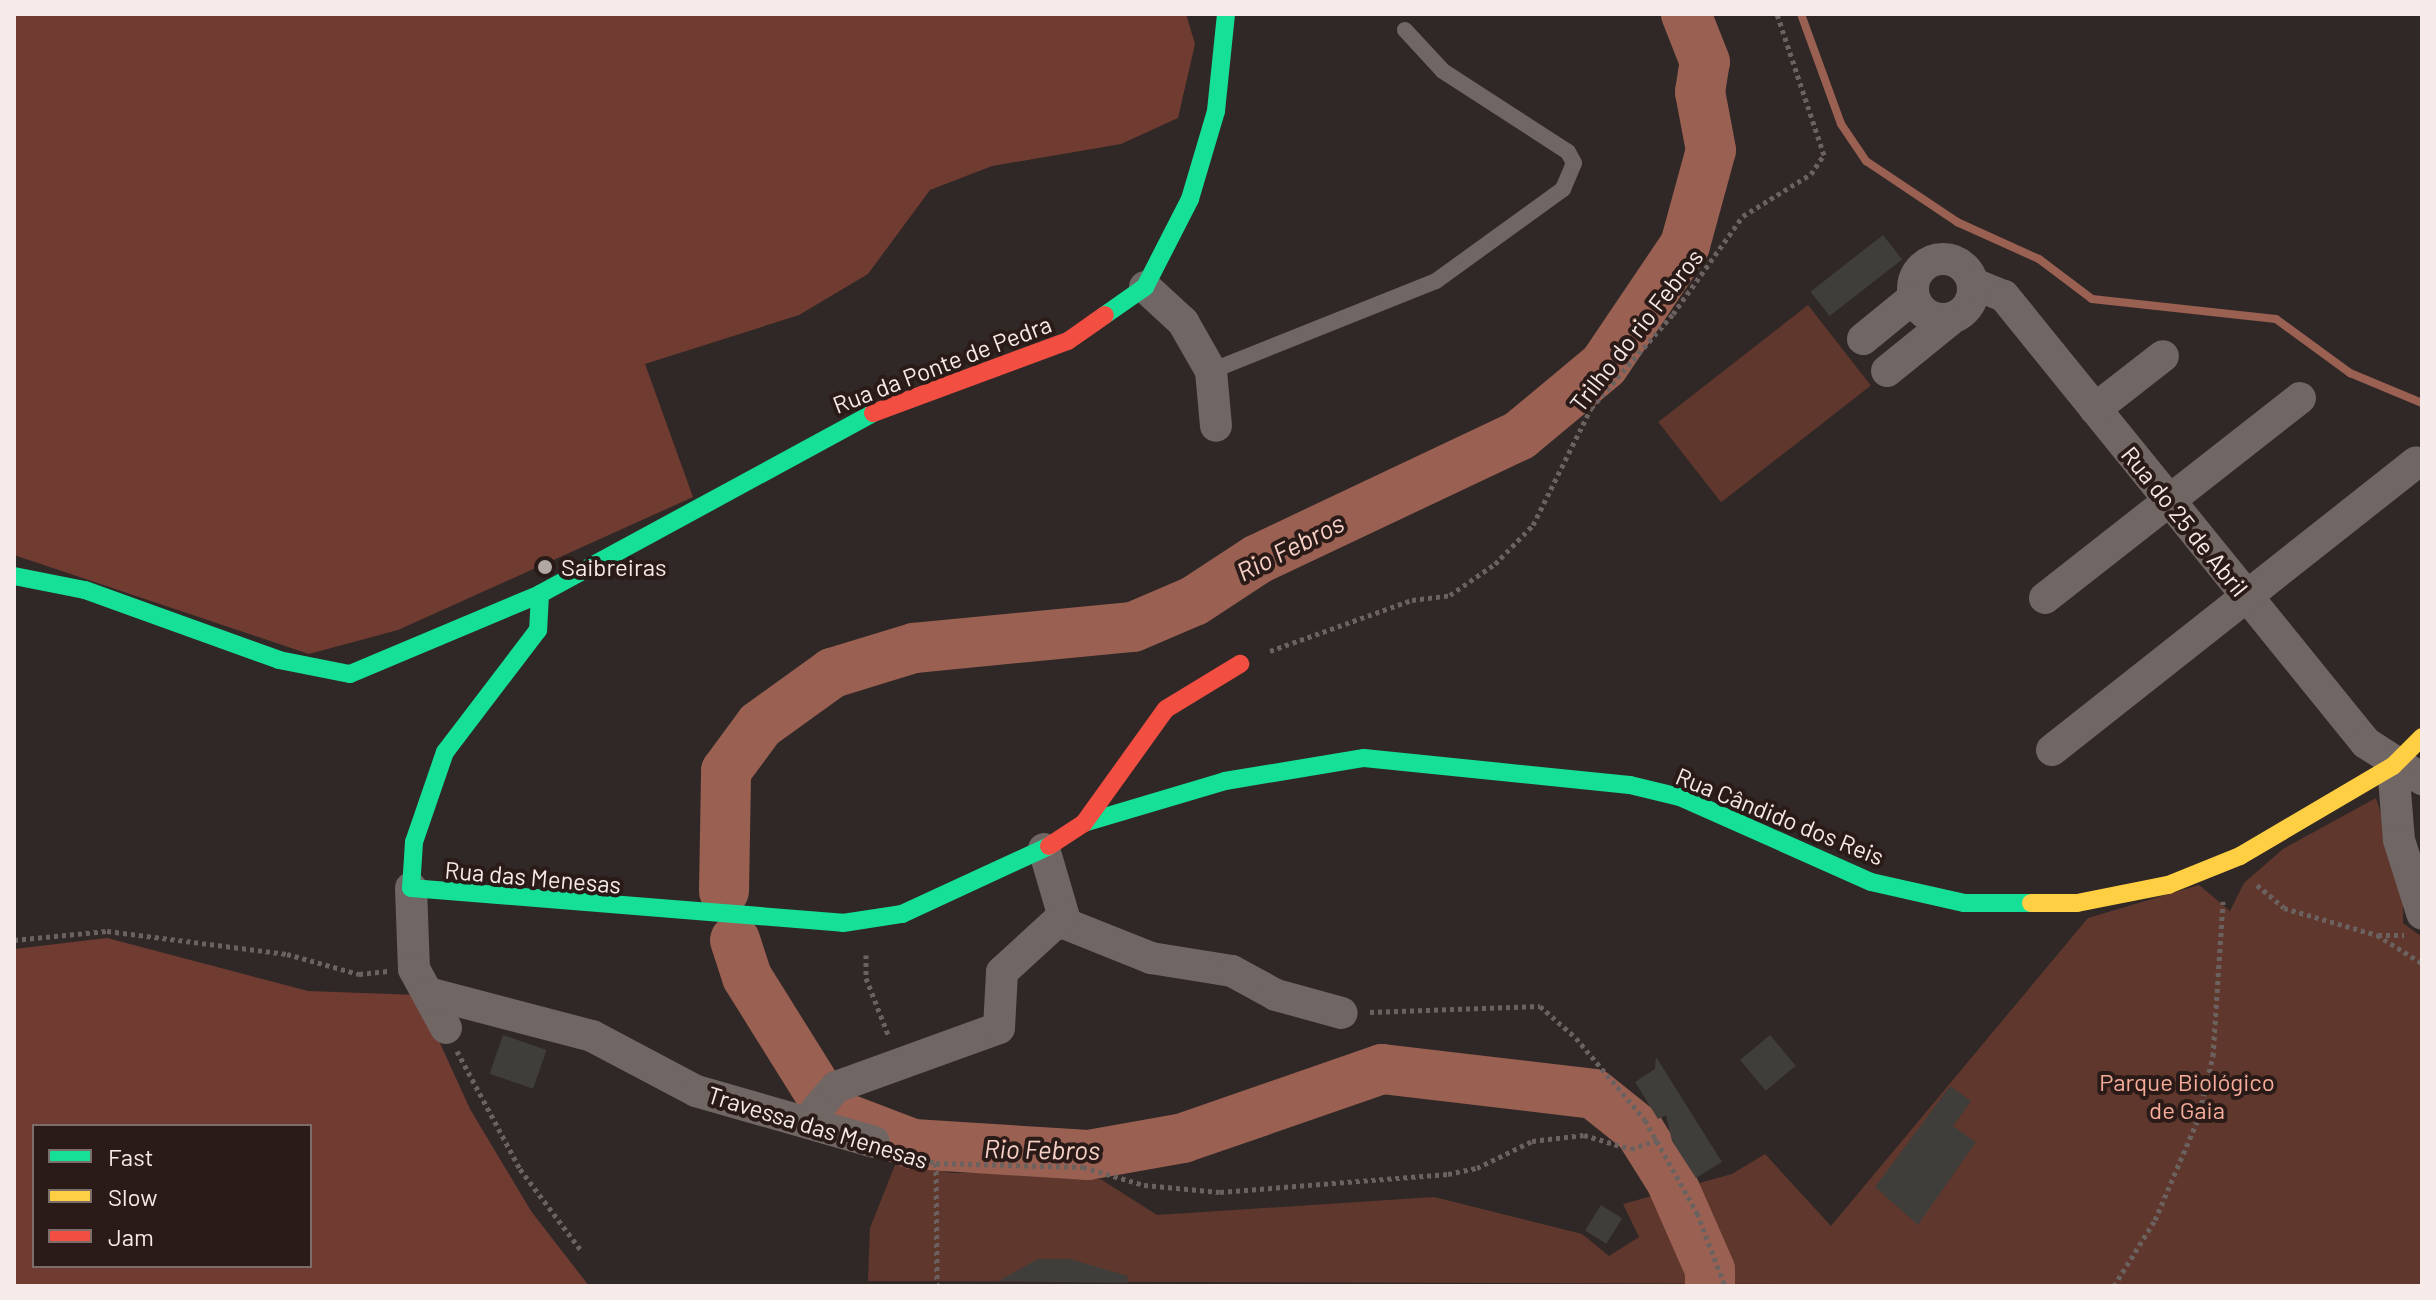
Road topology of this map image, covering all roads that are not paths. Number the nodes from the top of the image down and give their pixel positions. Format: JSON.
{"nodes":[{"id":1,"x":1226,"y":14,"type":"edge"},
{"id":2,"x":1405,"y":30,"type":"dead end"},
{"id":3,"x":1974,"y":284,"type":"junction"},
{"id":4,"x":1145,"y":287,"type":"junction"},
{"id":5,"x":1912,"y":299,"type":"junction"},
{"id":6,"x":1950,"y":320,"type":"junction"},
{"id":7,"x":1863,"y":339,"type":"dead end"},
{"id":8,"x":2163,"y":356,"type":"dead end"},
{"id":9,"x":1211,"y":371,"type":"junction"},
{"id":10,"x":1887,"y":371,"type":"dead end"},
{"id":11,"x":2300,"y":398,"type":"dead end"},
{"id":12,"x":2095,"y":409,"type":"junction"},
{"id":13,"x":1216,"y":426,"type":"dead end"},
{"id":14,"x":2416,"y":463,"type":"dead end"},
{"id":15,"x":2168,"y":501,"type":"junction"},
{"id":16,"x":14,"y":576,"type":"edge"},
{"id":17,"x":540,"y":594,"type":"junction"},
{"id":18,"x":2045,"y":598,"type":"dead end"},
{"id":19,"x":2247,"y":598,"type":"junction"},
{"id":20,"x":1240,"y":664,"type":"road end"},
{"id":21,"x":2422,"y":737,"type":"edge"},
{"id":22,"x":2052,"y":750,"type":"dead end"},
{"id":23,"x":2408,"y":772,"type":"edge"},
{"id":24,"x":1084,"y":823,"type":"junction"},
{"id":25,"x":1044,"y":849,"type":"junction"},
{"id":26,"x":411,"y":888,"type":"junction"},
{"id":27,"x":2422,"y":913,"type":"edge"},
{"id":28,"x":1062,"y":917,"type":"junction"},
{"id":29,"x":421,"y":981,"type":"junction"},
{"id":30,"x":1342,"y":1013,"type":"road end"},
{"id":31,"x":446,"y":1028,"type":"road end"},
{"id":32,"x":823,"y":1106,"type":"junction"},
{"id":33,"x":874,"y":1142,"type":"road end"}],
"edges":[{"from":1,"to":4,"type":"street","name":"Rua da Ponte de Pedra"},
{"from":2,"to":9,"type":"lane"},
{"from":3,"to":5,"type":"street","name":"Rua do 25 de Abril"},
{"from":3,"to":6,"type":"street"},
{"from":3,"to":12,"type":"street","name":"Rua do 25 de Abril"},
{"from":4,"to":9,"type":"street"},
{"from":4,"to":17,"type":"street","name":"Rua da Ponte de Pedra"},
{"from":5,"to":6,"type":"street"},
{"from":5,"to":7,"type":"street","name":"Rua do 25 de Abril"},
{"from":6,"to":10,"type":"street"},
{"from":8,"to":12,"type":"street"},
{"from":9,"to":13,"type":"street"},
{"from":11,"to":15,"type":"street"},
{"from":12,"to":15,"type":"street","name":"Rua do 25 de Abril"},
{"from":14,"to":19,"type":"street"},
{"from":15,"to":18,"type":"street"},
{"from":15,"to":19,"type":"street","name":"Rua do 25 de Abril"},
{"from":16,"to":17,"type":"street"},
{"from":17,"to":26,"type":"street","name":"Rua das Menesas"},
{"from":19,"to":22,"type":"street"},
{"from":19,"to":23,"type":"street","name":"Rua do 25 de Abril"},
{"from":20,"to":24,"type":"street","name":"Rua Cândido dos Reis"},
{"from":21,"to":23,"type":"street","name":"Rua Cândido dos Reis"},
{"from":23,"to":24,"type":"street","name":"Rua Cândido dos Reis"},
{"from":23,"to":27,"type":"street"},
{"from":24,"to":25,"type":"street","name":"Rua Cândido dos Reis"},
{"from":25,"to":26,"type":"street","name":"Rua das Menesas"},
{"from":25,"to":28,"type":"street"},
{"from":26,"to":29,"type":"street"},
{"from":28,"to":30,"type":"street"},
{"from":28,"to":32,"type":"street"},
{"from":29,"to":31,"type":"street"},
{"from":29,"to":32,"type":"street","name":"Travessa das Menesas"},
{"from":32,"to":33,"type":"street","name":"Travessa das Menesas"}]}
